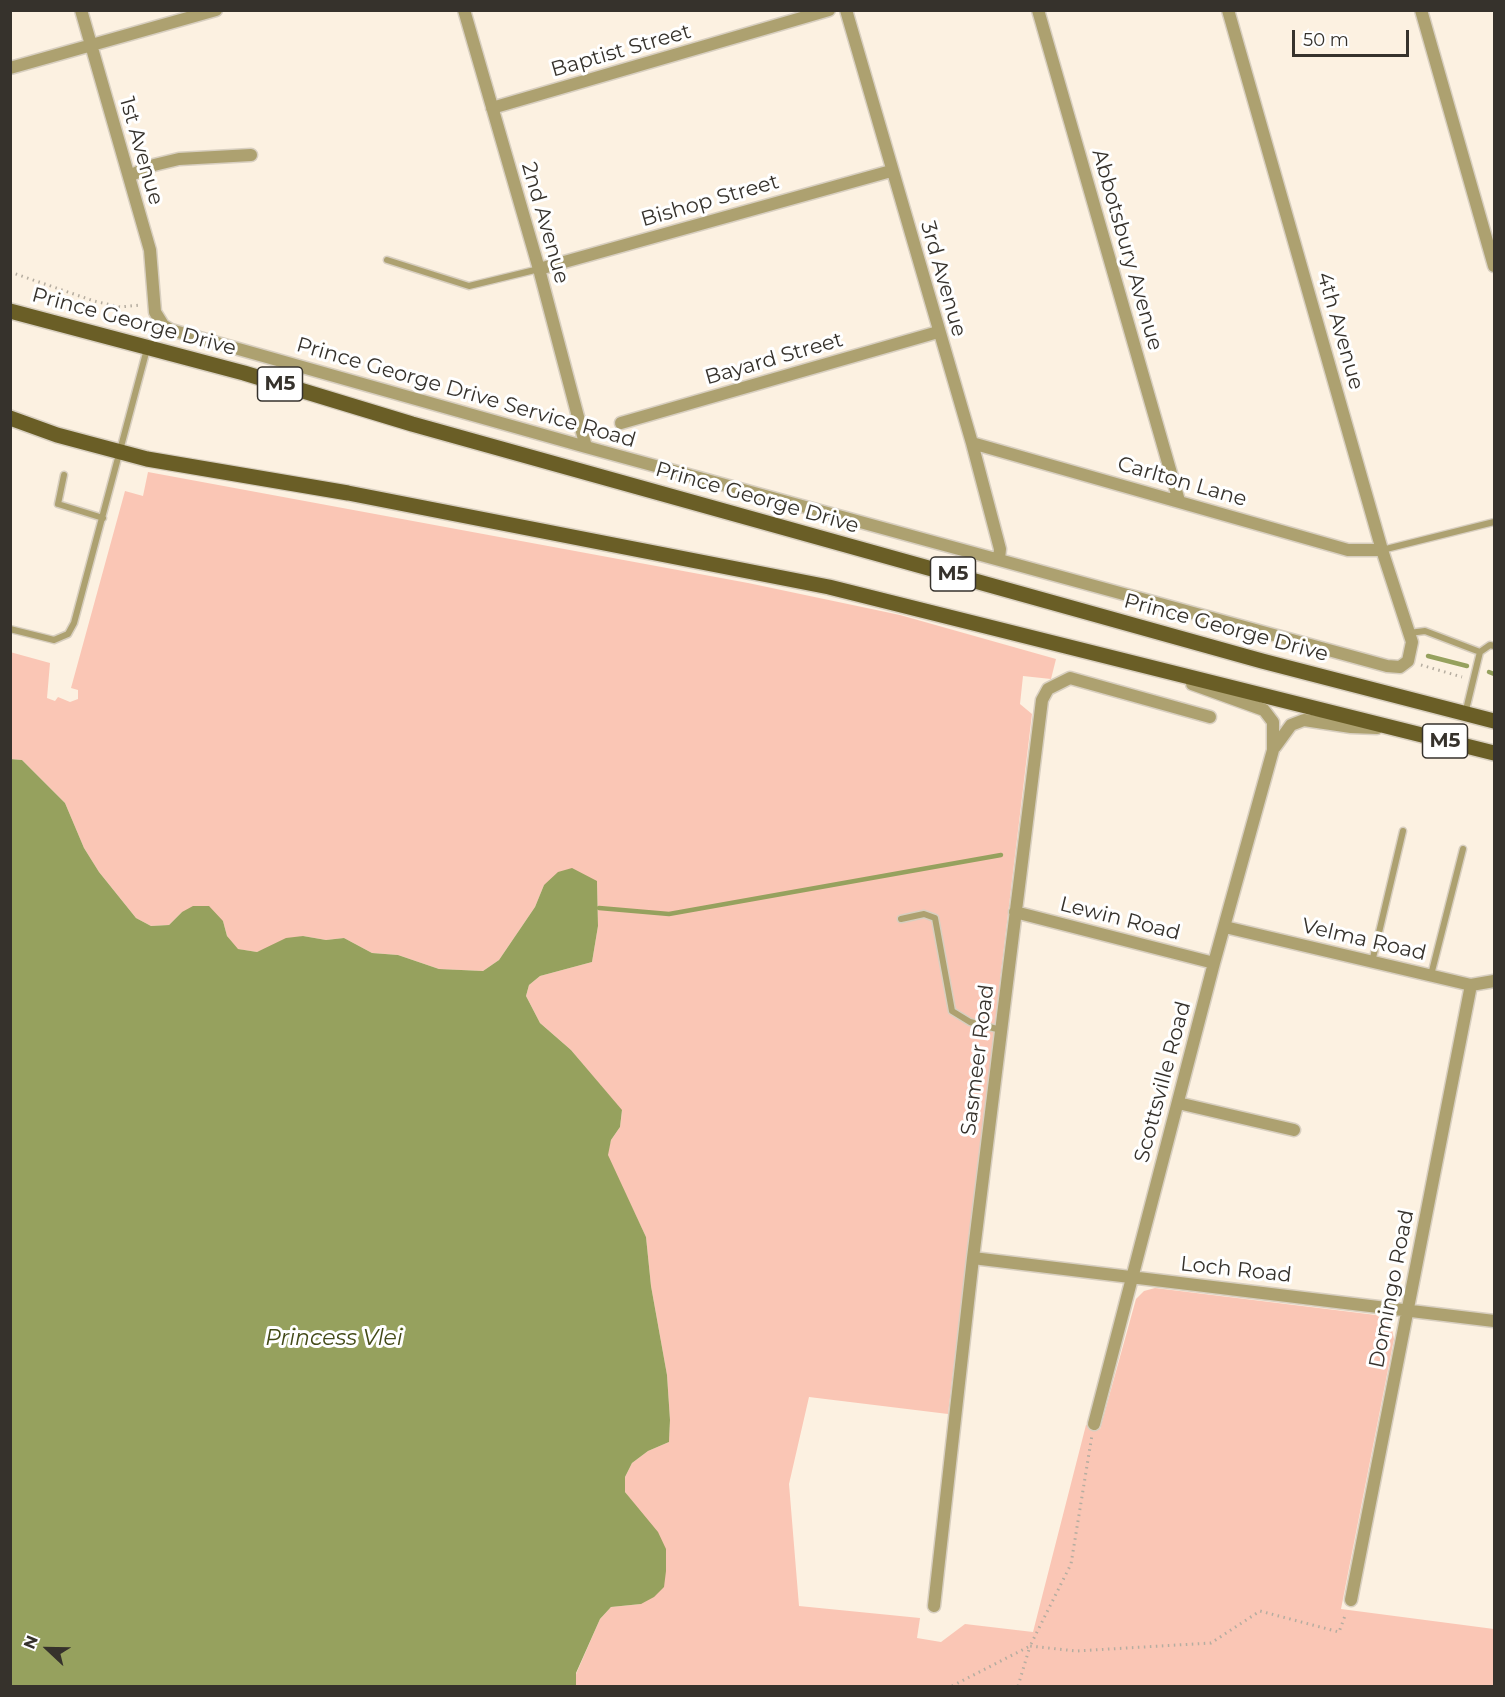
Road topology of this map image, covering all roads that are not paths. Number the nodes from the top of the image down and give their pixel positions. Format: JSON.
{"nodes":[{"id":1,"x":81,"y":10,"type":"edge"},
{"id":2,"x":216,"y":10,"type":"edge"},
{"id":3,"x":464,"y":10,"type":"edge"},
{"id":4,"x":830,"y":10,"type":"edge"},
{"id":5,"x":846,"y":10,"type":"edge"},
{"id":6,"x":1038,"y":10,"type":"edge"},
{"id":7,"x":1228,"y":10,"type":"edge"},
{"id":8,"x":1420,"y":10,"type":"edge"},
{"id":9,"x":91,"y":45,"type":"junction"},
{"id":10,"x":10,"y":68,"type":"edge"},
{"id":11,"x":492,"y":108,"type":"junction"},
{"id":12,"x":251,"y":155,"type":"dead end"},
{"id":13,"x":891,"y":171,"type":"junction"},
{"id":14,"x":129,"y":176,"type":"junction"},
{"id":15,"x":387,"y":260,"type":"dead end"},
{"id":16,"x":1494,"y":266,"type":"edge"},
{"id":17,"x":539,"y":269,"type":"junction"},
{"id":18,"x":147,"y":304,"type":"joint"},
{"id":19,"x":10,"y":311,"type":"edge"},
{"id":20,"x":938,"y":332,"type":"junction"},
{"id":21,"x":147,"y":348,"type":"junction"},
{"id":22,"x":10,"y":418,"type":"edge"},
{"id":23,"x":621,"y":423,"type":"dead end"},
{"id":24,"x":972,"y":443,"type":"junction"},
{"id":25,"x":586,"y":447,"type":"junction"},
{"id":26,"x":120,"y":453,"type":"junction"},
{"id":27,"x":64,"y":475,"type":"dead end"},
{"id":28,"x":1179,"y":501,"type":"junction"},
{"id":29,"x":103,"y":518,"type":"junction"},
{"id":30,"x":1494,"y":522,"type":"edge"},
{"id":31,"x":1382,"y":550,"type":"junction"},
{"id":32,"x":999,"y":560,"type":"junction"},
{"id":33,"x":10,"y":629,"type":"edge"},
{"id":34,"x":1408,"y":633,"type":"junction"},
{"id":35,"x":1494,"y":646,"type":"edge"},
{"id":36,"x":1480,"y":651,"type":"junction"},
{"id":37,"x":1408,"y":661,"type":"joint"},
{"id":38,"x":1150,"y":669,"type":"junction"},
{"id":39,"x":1465,"y":714,"type":"junction"},
{"id":40,"x":1210,"y":717,"type":"dead end"},
{"id":41,"x":1494,"y":722,"type":"edge"},
{"id":42,"x":1395,"y":728,"type":"junction"},
{"id":43,"x":1273,"y":750,"type":"junction"},
{"id":44,"x":1494,"y":753,"type":"edge"},
{"id":45,"x":1403,"y":831,"type":"dead end"},
{"id":46,"x":1463,"y":849,"type":"dead end"},
{"id":47,"x":1015,"y":912,"type":"junction"},
{"id":48,"x":902,"y":919,"type":"dead end"},
{"id":49,"x":1225,"y":927,"type":"junction"},
{"id":50,"x":1372,"y":962,"type":"junction"},
{"id":51,"x":1214,"y":963,"type":"junction"},
{"id":52,"x":1431,"y":975,"type":"junction"},
{"id":53,"x":1494,"y":981,"type":"edge"},
{"id":54,"x":1471,"y":985,"type":"junction"},
{"id":55,"x":1001,"y":1030,"type":"junction"},
{"id":56,"x":1178,"y":1103,"type":"junction"},
{"id":57,"x":1294,"y":1130,"type":"dead end"},
{"id":58,"x":973,"y":1258,"type":"junction"},
{"id":59,"x":1132,"y":1278,"type":"junction"},
{"id":60,"x":1407,"y":1309,"type":"junction"},
{"id":61,"x":1494,"y":1321,"type":"edge"},
{"id":62,"x":1094,"y":1424,"type":"road end"},
{"id":63,"x":1351,"y":1600,"type":"road end"},
{"id":64,"x":934,"y":1606,"type":"dead end"}],
"edges":[{"from":1,"to":9,"type":"street","name":"1st Avenue"},
{"from":2,"to":9,"type":"street"},
{"from":3,"to":11,"type":"street","name":"2nd Avenue"},
{"from":4,"to":11,"type":"street","name":"Baptist Street"},
{"from":5,"to":13,"type":"street","name":"3rd Avenue"},
{"from":6,"to":28,"type":"street","name":"Abbotsbury Avenue"},
{"from":7,"to":31,"type":"street","name":"4th Avenue"},
{"from":8,"to":16,"type":"street"},
{"from":9,"to":10,"type":"street"},
{"from":9,"to":14,"type":"street","name":"1st Avenue"},
{"from":11,"to":17,"type":"street","name":"2nd Avenue"},
{"from":12,"to":14,"type":"street"},
{"from":13,"to":17,"type":"street","name":"Bishop Street"},
{"from":13,"to":20,"type":"street","name":"3rd Avenue"},
{"from":14,"to":18,"type":"street","name":"1st Avenue"},
{"from":15,"to":17,"type":"lane"},
{"from":17,"to":25,"type":"street","name":"2nd Avenue"},
{"from":18,"to":25,"type":"street","name":"Prince George Drive Service Road"},
{"from":19,"to":21,"type":"main road","name":"Prince George Drive","number":"M5"},
{"from":20,"to":23,"type":"street","name":"Bayard Street"},
{"from":20,"to":24,"type":"street","name":"3rd Avenue"},
{"from":21,"to":26,"type":"lane"},
{"from":21,"to":39,"type":"main road","name":"Prince George Drive","number":"M5"},
{"from":22,"to":26,"type":"main road","number":"M5"},
{"from":24,"to":28,"type":"street","name":"Carlton Lane"},
{"from":24,"to":32,"type":"street","name":"3rd Avenue"},
{"from":25,"to":32,"type":"street","name":"Prince George Drive Service Road"},
{"from":26,"to":29,"type":"lane"},
{"from":26,"to":38,"type":"main road","number":"M5"},
{"from":27,"to":29,"type":"lane"},
{"from":28,"to":31,"type":"street","name":"Carlton Lane"},
{"from":29,"to":33,"type":"lane"},
{"from":30,"to":31,"type":"lane"},
{"from":31,"to":34,"type":"street","name":"4th Avenue"},
{"from":32,"to":37,"type":"street","name":"Prince George Drive Service Road"},
{"from":34,"to":36,"type":"lane"},
{"from":34,"to":37,"type":"street","name":"4th Avenue"},
{"from":35,"to":36,"type":"lane"},
{"from":36,"to":39,"type":"lane"},
{"from":38,"to":42,"type":"main road","number":"M5"},
{"from":38,"to":43,"type":"street","name":"Scottsville Road"},
{"from":39,"to":41,"type":"main road","name":"Prince George Drive","number":"M5"},
{"from":40,"to":47,"type":"street","name":"Sasmeer Road"},
{"from":42,"to":43,"type":"street","name":"Scottsville Road"},
{"from":42,"to":44,"type":"main road","number":"M5"},
{"from":43,"to":49,"type":"street","name":"Scottsville Road"},
{"from":45,"to":50,"type":"lane"},
{"from":46,"to":52,"type":"lane"},
{"from":47,"to":51,"type":"street","name":"Lewin Road"},
{"from":47,"to":55,"type":"street","name":"Sasmeer Road"},
{"from":48,"to":55,"type":"lane"},
{"from":49,"to":50,"type":"street","name":"Velma Road"},
{"from":49,"to":51,"type":"street","name":"Scottsville Road"},
{"from":50,"to":52,"type":"street","name":"Velma Road"},
{"from":51,"to":56,"type":"street","name":"Scottsville Road"},
{"from":52,"to":54,"type":"street","name":"Velma Road"},
{"from":53,"to":54,"type":"street","name":"Velma Road"},
{"from":54,"to":60,"type":"street","name":"Domingo Road"},
{"from":55,"to":58,"type":"street","name":"Sasmeer Road"},
{"from":56,"to":57,"type":"street"},
{"from":56,"to":59,"type":"street","name":"Scottsville Road"},
{"from":58,"to":59,"type":"street","name":"Loch Road"},
{"from":58,"to":64,"type":"street","name":"Sasmeer Road"},
{"from":59,"to":60,"type":"street","name":"Loch Road"},
{"from":59,"to":62,"type":"street","name":"Scottsville Road"},
{"from":60,"to":61,"type":"street","name":"Loch Road"},
{"from":60,"to":63,"type":"street","name":"Domingo Road"}]}
